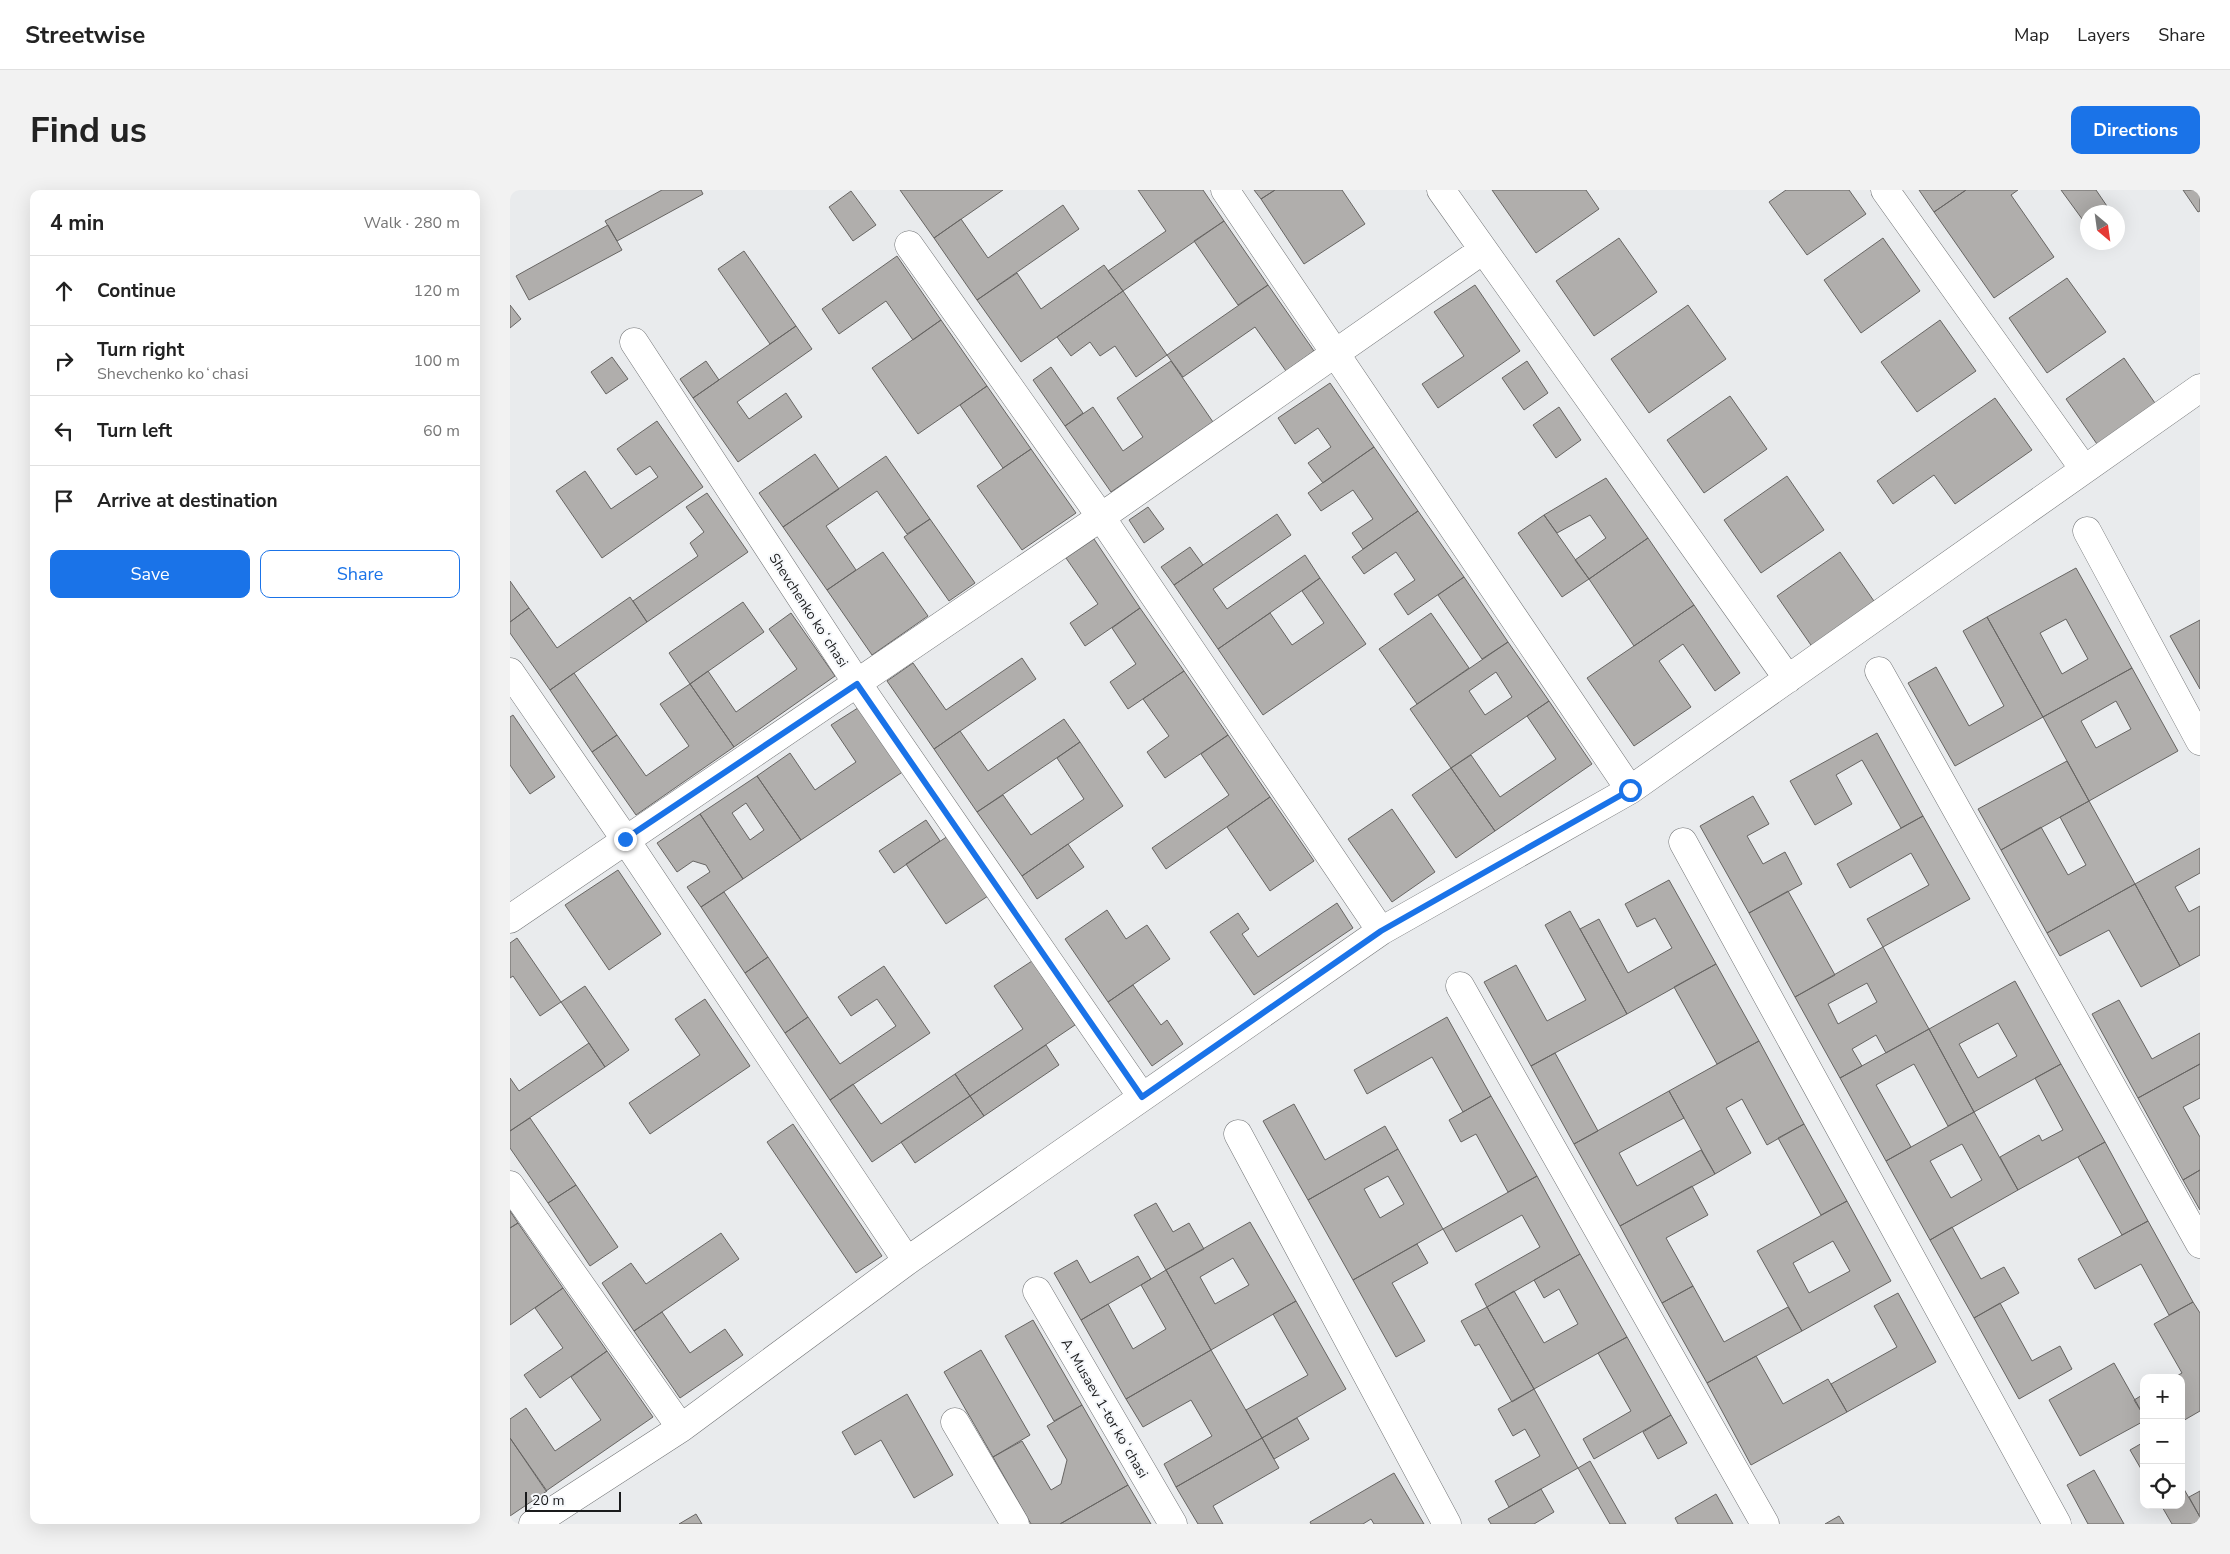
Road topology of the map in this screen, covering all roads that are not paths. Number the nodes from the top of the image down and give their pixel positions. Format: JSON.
{"nodes":[{"id":1,"x":1225,"y":190,"type":"edge"},
{"id":2,"x":1441,"y":190,"type":"edge"},
{"id":3,"x":1885,"y":190,"type":"edge"},
{"id":4,"x":909,"y":244,"type":"dead end"},
{"id":5,"x":1483,"y":250,"type":"junction"},
{"id":6,"x":634,"y":342,"type":"dead end"},
{"id":7,"x":1336,"y":355,"type":"junction"},
{"id":8,"x":2200,"y":388,"type":"edge"},
{"id":9,"x":2084,"y":469,"type":"junction"},
{"id":10,"x":1101,"y":517,"type":"junction"},
{"id":11,"x":2087,"y":531,"type":"dead end"},
{"id":12,"x":510,"y":672,"type":"edge"},
{"id":13,"x":1879,"y":672,"type":"dead end"},
{"id":14,"x":1788,"y":679,"type":"junction"},
{"id":15,"x":857,"y":684,"type":"junction"},
{"id":16,"x":2200,"y":741,"type":"edge"},
{"id":17,"x":1630,"y":790,"type":"junction"},
{"id":18,"x":625,"y":839,"type":"junction"},
{"id":19,"x":1683,"y":842,"type":"dead end"},
{"id":20,"x":510,"y":919,"type":"edge"},
{"id":21,"x":1381,"y":931,"type":"junction"},
{"id":22,"x":1460,"y":986,"type":"dead end"},
{"id":23,"x":1142,"y":1097,"type":"junction"},
{"id":24,"x":1238,"y":1134,"type":"dead end"},
{"id":25,"x":510,"y":1185,"type":"edge"},
{"id":26,"x":2200,"y":1244,"type":"edge"},
{"id":27,"x":907,"y":1261,"type":"junction"},
{"id":28,"x":1038,"y":1291,"type":"dead end"},
{"id":29,"x":955,"y":1422,"type":"dead end"},
{"id":30,"x":681,"y":1428,"type":"junction"},
{"id":31,"x":533,"y":1524,"type":"edge"},
{"id":32,"x":1015,"y":1524,"type":"edge"},
{"id":33,"x":1173,"y":1524,"type":"edge"},
{"id":34,"x":1447,"y":1524,"type":"edge"},
{"id":35,"x":1765,"y":1524,"type":"edge"},
{"id":36,"x":2057,"y":1524,"type":"edge"}],
"edges":[{"from":1,"to":7,"type":"street"},
{"from":2,"to":5,"type":"street"},
{"from":3,"to":9,"type":"street"},
{"from":4,"to":10,"type":"street"},
{"from":5,"to":7,"type":"street"},
{"from":5,"to":14,"type":"street"},
{"from":6,"to":15,"type":"street","name":"Shevchenko koʻchasi"},
{"from":7,"to":10,"type":"street"},
{"from":7,"to":17,"type":"street"},
{"from":8,"to":9,"type":"street"},
{"from":9,"to":14,"type":"street"},
{"from":10,"to":15,"type":"street"},
{"from":10,"to":21,"type":"street"},
{"from":11,"to":16,"type":"street"},
{"from":12,"to":18,"type":"street"},
{"from":13,"to":26,"type":"street"},
{"from":14,"to":17,"type":"street"},
{"from":15,"to":18,"type":"street"},
{"from":15,"to":23,"type":"street","name":"Shevchenko koʻchasi"},
{"from":17,"to":21,"type":"street"},
{"from":18,"to":20,"type":"street"},
{"from":18,"to":27,"type":"street"},
{"from":19,"to":36,"type":"street"},
{"from":21,"to":23,"type":"street"},
{"from":22,"to":35,"type":"street"},
{"from":23,"to":27,"type":"street"},
{"from":24,"to":34,"type":"street"},
{"from":25,"to":30,"type":"street"},
{"from":27,"to":30,"type":"street"},
{"from":28,"to":33,"type":"street","name":"A. Musaev 1-tor koʻchasi"},
{"from":29,"to":32,"type":"street"},
{"from":30,"to":31,"type":"street"}]}
